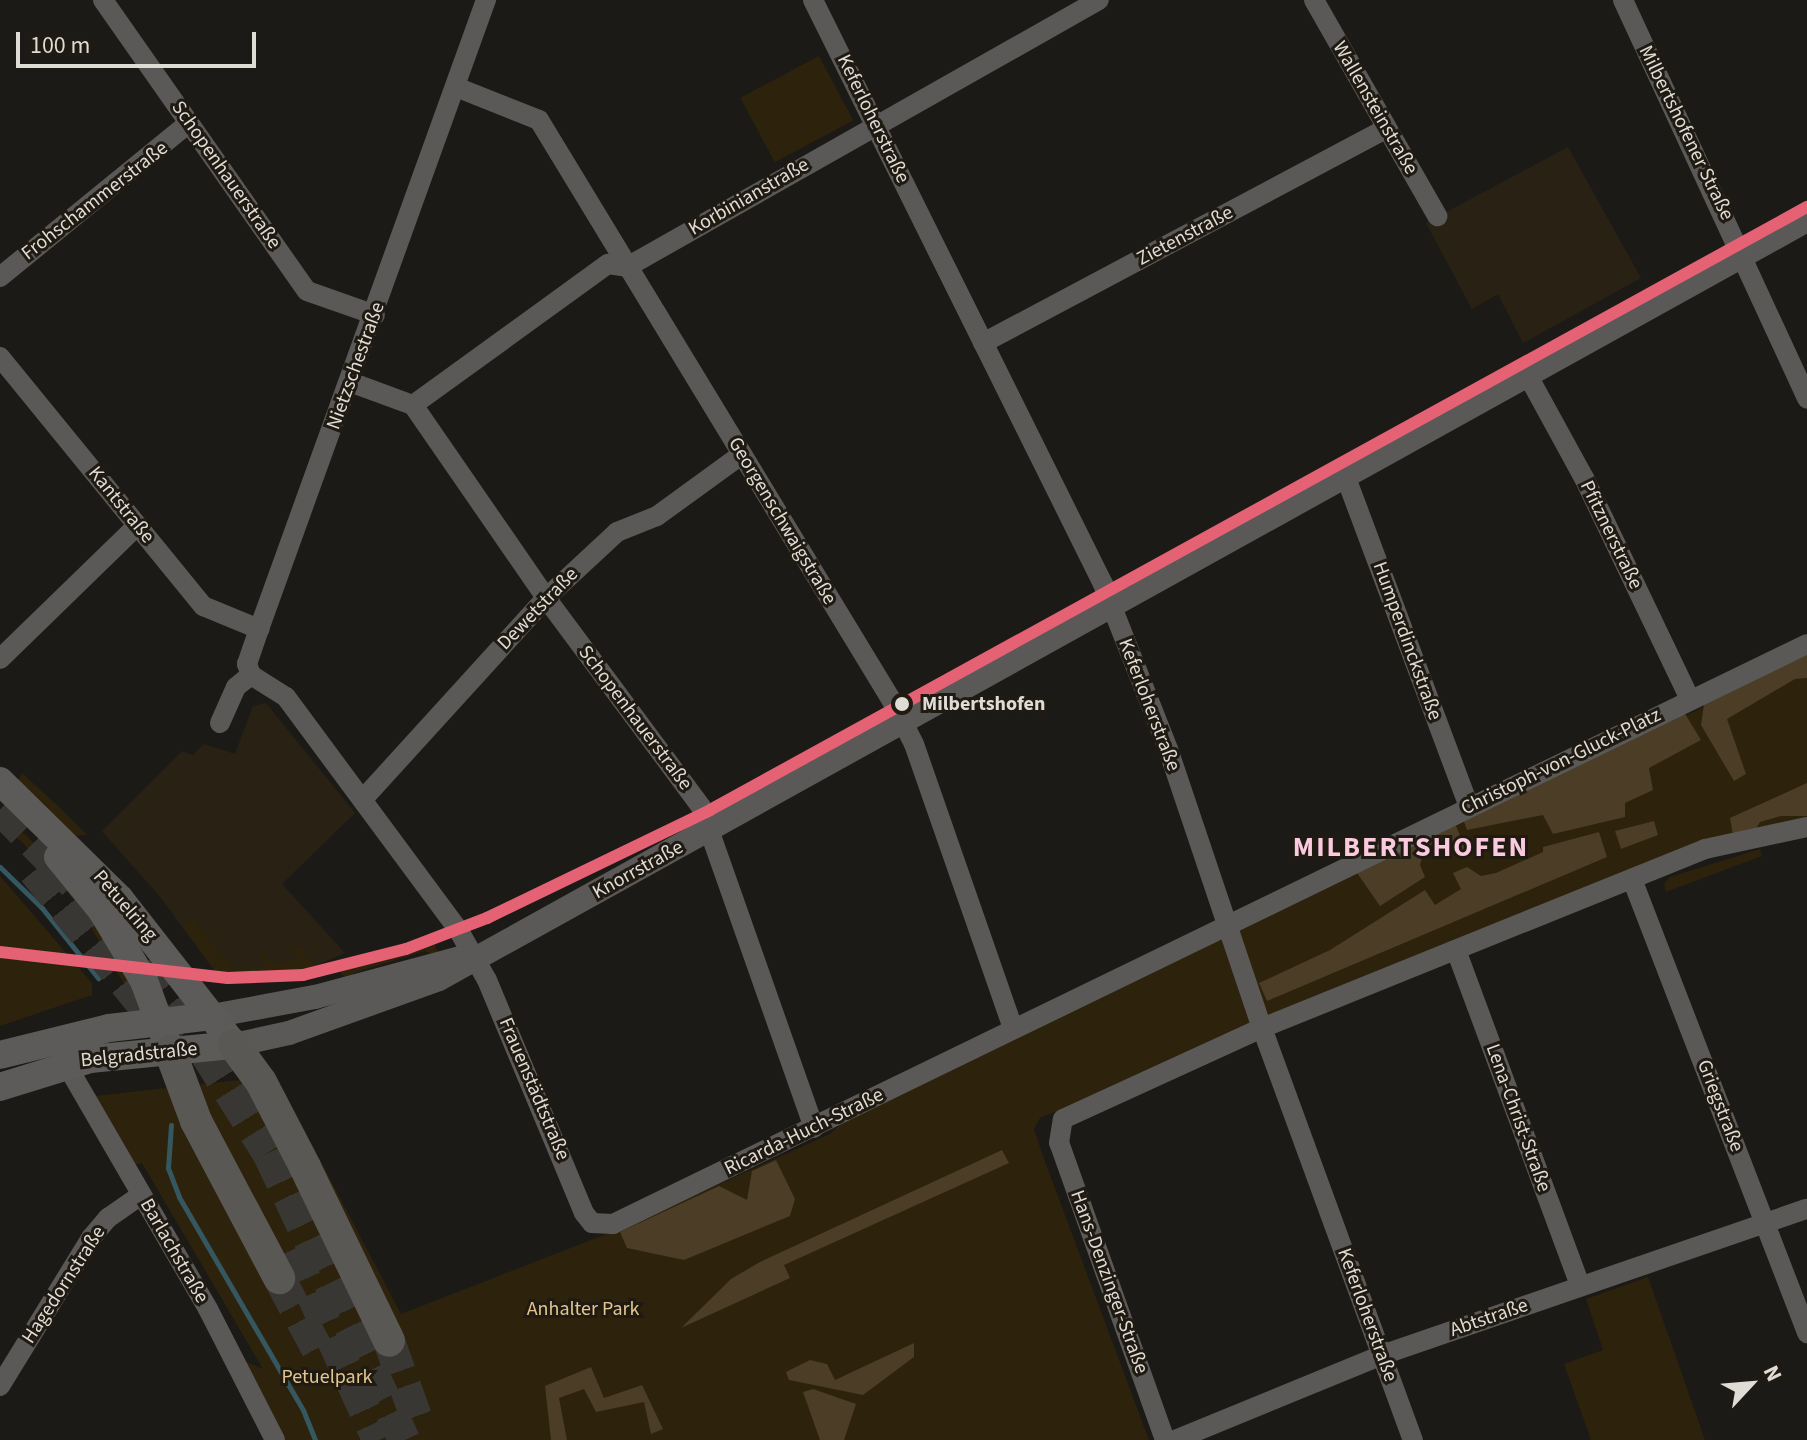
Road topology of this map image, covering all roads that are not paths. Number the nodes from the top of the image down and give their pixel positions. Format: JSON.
{"nodes":[{"id":1,"x":103,"y":0,"type":"edge"},
{"id":2,"x":486,"y":0,"type":"edge"},
{"id":3,"x":813,"y":0,"type":"edge"},
{"id":4,"x":1099,"y":0,"type":"edge"},
{"id":5,"x":1314,"y":0,"type":"edge"},
{"id":6,"x":1623,"y":0,"type":"edge"},
{"id":7,"x":456,"y":87,"type":"junction"},
{"id":8,"x":189,"y":123,"type":"junction"},
{"id":9,"x":876,"y":124,"type":"junction"},
{"id":10,"x":1386,"y":129,"type":"junction"},
{"id":11,"x":1437,"y":216,"type":"dead end"},
{"id":12,"x":1807,"y":220,"type":"edge"},
{"id":13,"x":1744,"y":254,"type":"junction"},
{"id":14,"x":627,"y":267,"type":"junction"},
{"id":15,"x":0,"y":277,"type":"edge"},
{"id":16,"x":375,"y":315,"type":"junction"},
{"id":17,"x":983,"y":343,"type":"junction"},
{"id":18,"x":0,"y":357,"type":"edge"},
{"id":19,"x":1527,"y":374,"type":"junction"},
{"id":20,"x":350,"y":382,"type":"junction"},
{"id":21,"x":1807,"y":399,"type":"edge"},
{"id":22,"x":413,"y":405,"type":"junction"},
{"id":23,"x":741,"y":455,"type":"junction"},
{"id":24,"x":1345,"y":475,"type":"junction"},
{"id":25,"x":137,"y":526,"type":"junction"},
{"id":26,"x":546,"y":598,"type":"junction"},
{"id":27,"x":1111,"y":604,"type":"junction"},
{"id":28,"x":259,"y":629,"type":"junction"},
{"id":29,"x":1807,"y":644,"type":"edge"},
{"id":30,"x":0,"y":659,"type":"edge"},
{"id":31,"x":251,"y":675,"type":"junction"},
{"id":32,"x":1690,"y":699,"type":"junction"},
{"id":33,"x":902,"y":719,"type":"junction"},
{"id":34,"x":220,"y":723,"type":"dead end"},
{"id":35,"x":0,"y":781,"type":"edge"},
{"id":36,"x":364,"y":798,"type":"junction"},
{"id":37,"x":0,"y":801,"type":"edge"},
{"id":38,"x":1469,"y":806,"type":"junction"},
{"id":39,"x":1807,"y":827,"type":"edge"},
{"id":40,"x":712,"y":829,"type":"junction"},
{"id":41,"x":1632,"y":879,"type":"junction"},
{"id":42,"x":1227,"y":923,"type":"junction"},
{"id":43,"x":1456,"y":950,"type":"junction"},
{"id":44,"x":474,"y":956,"type":"junction"},
{"id":45,"x":212,"y":1016,"type":"junction"},
{"id":46,"x":159,"y":1020,"type":"junction"},
{"id":47,"x":1012,"y":1026,"type":"junction"},
{"id":48,"x":1262,"y":1028,"type":"junction"},
{"id":49,"x":234,"y":1045,"type":"junction"},
{"id":50,"x":170,"y":1051,"type":"junction"},
{"id":51,"x":0,"y":1055,"type":"edge"},
{"id":52,"x":66,"y":1064,"type":"junction"},
{"id":53,"x":0,"y":1087,"type":"edge"},
{"id":54,"x":814,"y":1128,"type":"junction"},
{"id":55,"x":141,"y":1195,"type":"junction"},
{"id":56,"x":1807,"y":1209,"type":"edge"},
{"id":57,"x":1766,"y":1222,"type":"junction"},
{"id":58,"x":592,"y":1223,"type":"joint"},
{"id":59,"x":279,"y":1278,"type":"tunnel mouth"},
{"id":60,"x":1580,"y":1286,"type":"junction"},
{"id":61,"x":1807,"y":1333,"type":"edge"},
{"id":62,"x":389,"y":1341,"type":"tunnel mouth"},
{"id":63,"x":1382,"y":1355,"type":"junction"},
{"id":64,"x":0,"y":1386,"type":"edge"},
{"id":65,"x":275,"y":1440,"type":"edge"},
{"id":66,"x":1165,"y":1440,"type":"edge"},
{"id":67,"x":1175,"y":1440,"type":"edge"},
{"id":68,"x":1413,"y":1440,"type":"edge"}],
"edges":[{"from":1,"to":8,"type":"street","name":"Schopenhauerstraße"},
{"from":2,"to":7,"type":"street","name":"Nietzschestraße"},
{"from":3,"to":9,"type":"street","name":"Keferloherstraße"},
{"from":4,"to":9,"type":"street","name":"Korbinianstraße"},
{"from":5,"to":10,"type":"street","name":"Wallensteinstraße"},
{"from":6,"to":13,"type":"street","name":"Milbertshofener Straße"},
{"from":7,"to":14,"type":"street","name":"Georgenschwaigstraße"},
{"from":7,"to":16,"type":"street","name":"Nietzschestraße"},
{"from":8,"to":15,"type":"street","name":"Frohschammerstraße"},
{"from":8,"to":16,"type":"street","name":"Schopenhauerstraße"},
{"from":9,"to":14,"type":"street","name":"Korbinianstraße"},
{"from":9,"to":17,"type":"street","name":"Keferloherstraße"},
{"from":10,"to":11,"type":"street","name":"Wallensteinstraße"},
{"from":10,"to":17,"type":"street","name":"Zietenstraße"},
{"from":12,"to":13,"type":"street","name":"Knorrstraße"},
{"from":13,"to":19,"type":"street","name":"Knorrstraße"},
{"from":13,"to":21,"type":"street","name":"Milbertshofener Straße"},
{"from":14,"to":22,"type":"street","name":"Korbinianstraße"},
{"from":14,"to":23,"type":"street","name":"Georgenschwaigstraße"},
{"from":16,"to":20,"type":"street","name":"Nietzschestraße"},
{"from":17,"to":27,"type":"street","name":"Keferloherstraße"},
{"from":18,"to":25,"type":"street","name":"Kantstraße"},
{"from":19,"to":24,"type":"street","name":"Knorrstraße"},
{"from":19,"to":32,"type":"street","name":"Pfitznerstraße"},
{"from":20,"to":22,"type":"street"},
{"from":20,"to":28,"type":"street","name":"Nietzschestraße"},
{"from":22,"to":26,"type":"street","name":"Schopenhauerstraße"},
{"from":23,"to":26,"type":"street","name":"Dewetstraße"},
{"from":23,"to":33,"type":"street","name":"Georgenschwaigstraße"},
{"from":24,"to":27,"type":"street","name":"Knorrstraße"},
{"from":24,"to":38,"type":"street","name":"Humperdinckstraße"},
{"from":25,"to":28,"type":"street","name":"Kantstraße"},
{"from":25,"to":30,"type":"street"},
{"from":26,"to":36,"type":"street","name":"Dewetstraße"},
{"from":26,"to":40,"type":"street","name":"Schopenhauerstraße"},
{"from":27,"to":33,"type":"street","name":"Knorrstraße"},
{"from":27,"to":42,"type":"street","name":"Keferloherstraße"},
{"from":28,"to":31,"type":"street","name":"Nietzschestraße"},
{"from":29,"to":32,"type":"street","name":"Christoph-von-Gluck-Platz"},
{"from":31,"to":34,"type":"street","name":"Nietzschestraße"},
{"from":31,"to":36,"type":"street"},
{"from":32,"to":38,"type":"street","name":"Christoph-von-Gluck-Platz"},
{"from":33,"to":40,"type":"street","name":"Knorrstraße"},
{"from":33,"to":47,"type":"street","name":"Georgenschwaigstraße"},
{"from":35,"to":45,"type":"main road","name":"Petuelring"},
{"from":36,"to":44,"type":"street"},
{"from":37,"to":46,"type":"main road","name":"Petuelring"},
{"from":38,"to":42,"type":"street","name":"Christoph-von-Gluck-Platz"},
{"from":39,"to":41,"type":"street"},
{"from":40,"to":44,"type":"street","name":"Knorrstraße"},
{"from":40,"to":54,"type":"street","name":"Schopenhauerstraße"},
{"from":41,"to":43,"type":"street"},
{"from":41,"to":57,"type":"street","name":"Griegstraße"},
{"from":42,"to":47,"type":"street","name":"Christoph-von-Gluck-Platz"},
{"from":42,"to":48,"type":"street","name":"Keferloherstraße"},
{"from":43,"to":48,"type":"street"},
{"from":43,"to":60,"type":"street","name":"Lena-Christ-Straße"},
{"from":44,"to":45,"type":"street","name":"Knorrstraße"},
{"from":44,"to":49,"type":"street","name":"Knorrstraße"},
{"from":44,"to":58,"type":"street","name":"Frauenstädtstraße"},
{"from":45,"to":46,"type":"main road","name":"Belgradstraße"},
{"from":45,"to":49,"type":"main road","name":"Petuelring"},
{"from":46,"to":50,"type":"main road","name":"Petuelring"},
{"from":46,"to":51,"type":"main road","name":"Belgradstraße"},
{"from":47,"to":54,"type":"street","name":"Ricarda-Huch-Straße"},
{"from":48,"to":63,"type":"street","name":"Keferloherstraße"},
{"from":48,"to":66,"type":"street","name":"Hans-Denzinger-Straße"},
{"from":49,"to":50,"type":"main road","name":"Belgradstraße"},
{"from":49,"to":62,"type":"highway"},
{"from":50,"to":52,"type":"main road","name":"Belgradstraße"},
{"from":50,"to":59,"type":"highway"},
{"from":52,"to":53,"type":"main road","name":"Belgradstraße"},
{"from":52,"to":55,"type":"street","name":"Barlachstraße"},
{"from":54,"to":58,"type":"street","name":"Ricarda-Huch-Straße"},
{"from":55,"to":64,"type":"street","name":"Hagedornstraße"},
{"from":55,"to":65,"type":"street","name":"Barlachstraße"},
{"from":56,"to":57,"type":"street","name":"Abtstraße"},
{"from":57,"to":60,"type":"street","name":"Abtstraße"},
{"from":57,"to":61,"type":"street","name":"Griegstraße"},
{"from":60,"to":63,"type":"street","name":"Abtstraße"},
{"from":63,"to":67,"type":"street","name":"Abtstraße"},
{"from":63,"to":68,"type":"street","name":"Keferloherstraße"}]}
